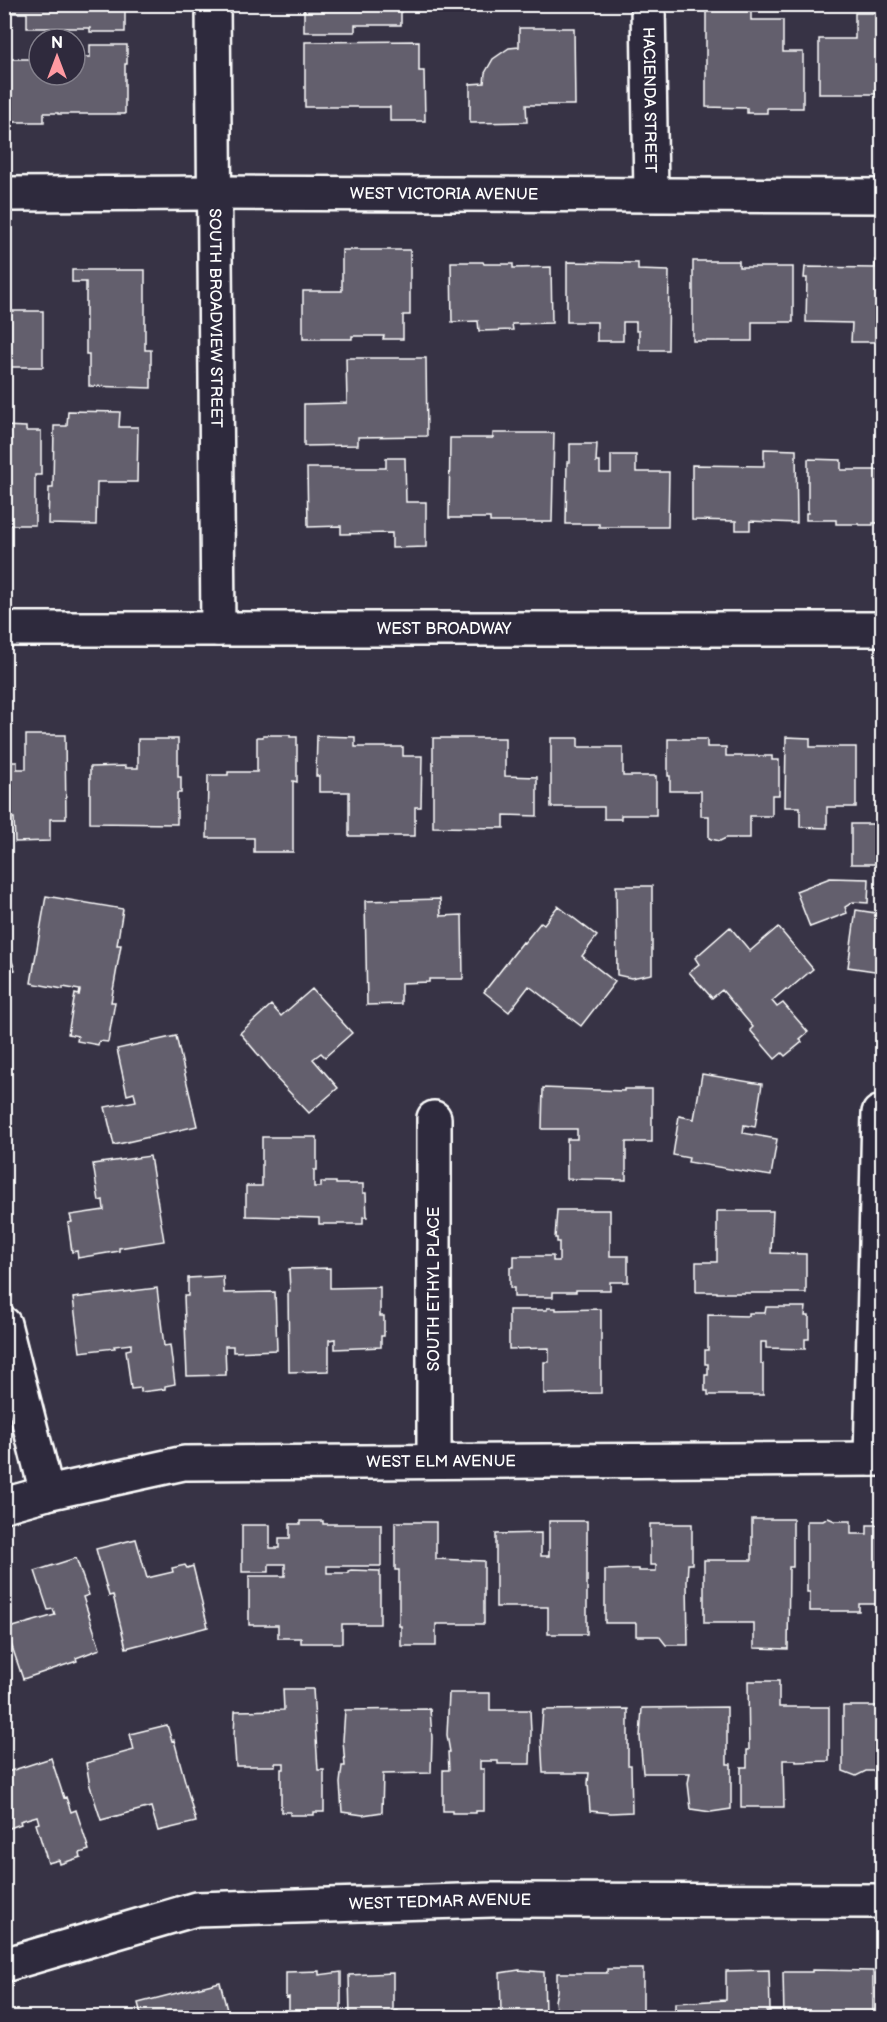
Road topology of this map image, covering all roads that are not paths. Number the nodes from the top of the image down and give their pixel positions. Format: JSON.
{"nodes":[{"id":1,"x":213,"y":4,"type":"edge"},
{"id":2,"x":648,"y":4,"type":"edge"},
{"id":3,"x":215,"y":193,"type":"junction"},
{"id":4,"x":4,"y":194,"type":"edge"},
{"id":5,"x":651,"y":195,"type":"junction"},
{"id":6,"x":882,"y":196,"type":"edge"},
{"id":7,"x":4,"y":629,"type":"edge"},
{"id":8,"x":218,"y":629,"type":"junction"},
{"id":9,"x":882,"y":629,"type":"edge"},
{"id":10,"x":879,"y":1113,"type":"dead end"},
{"id":11,"x":434,"y":1118,"type":"dead end"},
{"id":12,"x":4,"y":1324,"type":"edge"},
{"id":13,"x":877,"y":1459,"type":"edge"},
{"id":14,"x":434,"y":1461,"type":"junction"},
{"id":15,"x":47,"y":1493,"type":"junction"},
{"id":16,"x":4,"y":1504,"type":"edge"},
{"id":17,"x":882,"y":1900,"type":"edge"},
{"id":18,"x":4,"y":1965,"type":"edge"}],
"edges":[{"from":1,"to":3,"type":"street","name":"SOUTH BROADVIEW STREET"},
{"from":2,"to":5,"type":"street","name":"HACIENDA STREET"},
{"from":3,"to":4,"type":"street","name":"WEST VICTORIA AVENUE"},
{"from":3,"to":5,"type":"street","name":"WEST VICTORIA AVENUE"},
{"from":3,"to":8,"type":"street","name":"SOUTH BROADVIEW STREET"},
{"from":5,"to":6,"type":"street","name":"WEST VICTORIA AVENUE"},
{"from":7,"to":8,"type":"street","name":"WEST BROADWAY"},
{"from":8,"to":9,"type":"street","name":"WEST BROADWAY"},
{"from":10,"to":13,"type":"street"},
{"from":11,"to":14,"type":"street","name":"SOUTH ETHYL PLACE"},
{"from":12,"to":15,"type":"street"},
{"from":13,"to":14,"type":"street","name":"WEST ELM AVENUE"},
{"from":14,"to":15,"type":"street","name":"WEST ELM AVENUE"},
{"from":15,"to":16,"type":"street","name":"WEST ELM AVENUE"},
{"from":17,"to":18,"type":"street","name":"WEST TEDMAR AVENUE"}]}
